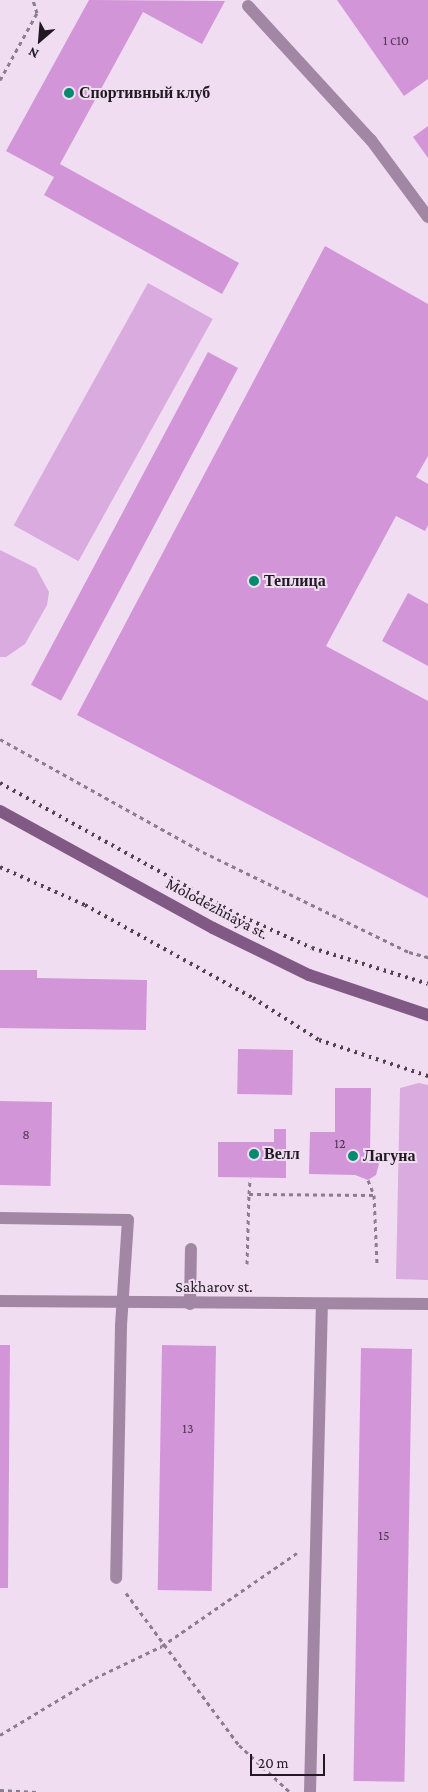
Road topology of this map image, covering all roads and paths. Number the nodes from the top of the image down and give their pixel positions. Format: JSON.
{"nodes":[{"id":1,"x":33,"y":0,"type":"edge"},
{"id":2,"x":248,"y":6,"type":"dead end"},
{"id":3,"x":0,"y":80,"type":"edge"},
{"id":4,"x":428,"y":217,"type":"edge"},
{"id":5,"x":0,"y":739,"type":"edge"},
{"id":6,"x":0,"y":811,"type":"edge"},
{"id":7,"x":428,"y":957,"type":"edge"},
{"id":8,"x":428,"y":1015,"type":"edge"},
{"id":9,"x":250,"y":1178,"type":"dead end"},
{"id":10,"x":368,"y":1180,"type":"dead end"},
{"id":11,"x":248,"y":1194,"type":"junction"},
{"id":12,"x":374,"y":1195,"type":"junction"},
{"id":13,"x":0,"y":1218,"type":"edge"},
{"id":14,"x":191,"y":1249,"type":"dead end"},
{"id":15,"x":247,"y":1264,"type":"dead end"},
{"id":16,"x":377,"y":1265,"type":"dead end"},
{"id":17,"x":0,"y":1301,"type":"edge"},
{"id":18,"x":123,"y":1303,"type":"junction"},
{"id":19,"x":190,"y":1304,"type":"junction"},
{"id":20,"x":322,"y":1304,"type":"junction"},
{"id":21,"x":428,"y":1304,"type":"edge"},
{"id":22,"x":314,"y":1541,"type":"junction"},
{"id":23,"x":116,"y":1578,"type":"joint"},
{"id":24,"x":162,"y":1646,"type":"junction"},
{"id":25,"x":0,"y":1735,"type":"edge"},
{"id":26,"x":0,"y":1790,"type":"edge"},
{"id":27,"x":38,"y":1792,"type":"edge"},
{"id":28,"x":290,"y":1792,"type":"edge"},
{"id":29,"x":310,"y":1792,"type":"edge"}],
"edges":[{"from":1,"to":3,"type":"path"},
{"from":2,"to":4,"type":"street"},
{"from":5,"to":7,"type":"path"},
{"from":6,"to":8,"type":"main road","name":"Molodezhnaya st."},
{"from":9,"to":11,"type":"path"},
{"from":10,"to":12,"type":"path"},
{"from":11,"to":12,"type":"path"},
{"from":11,"to":15,"type":"path"},
{"from":12,"to":16,"type":"path"},
{"from":13,"to":18,"type":"street"},
{"from":14,"to":19,"type":"street"},
{"from":17,"to":18,"type":"street","name":"Sakharov st."},
{"from":18,"to":19,"type":"street","name":"Sakharov st."},
{"from":18,"to":23,"type":"street"},
{"from":19,"to":20,"type":"street","name":"Sakharov st."},
{"from":20,"to":21,"type":"street","name":"Sakharov st."},
{"from":20,"to":22,"type":"street"},
{"from":22,"to":24,"type":"path"},
{"from":22,"to":29,"type":"street"},
{"from":23,"to":24,"type":"path"},
{"from":24,"to":25,"type":"path"},
{"from":24,"to":28,"type":"path"},
{"from":26,"to":27,"type":"path"}]}
